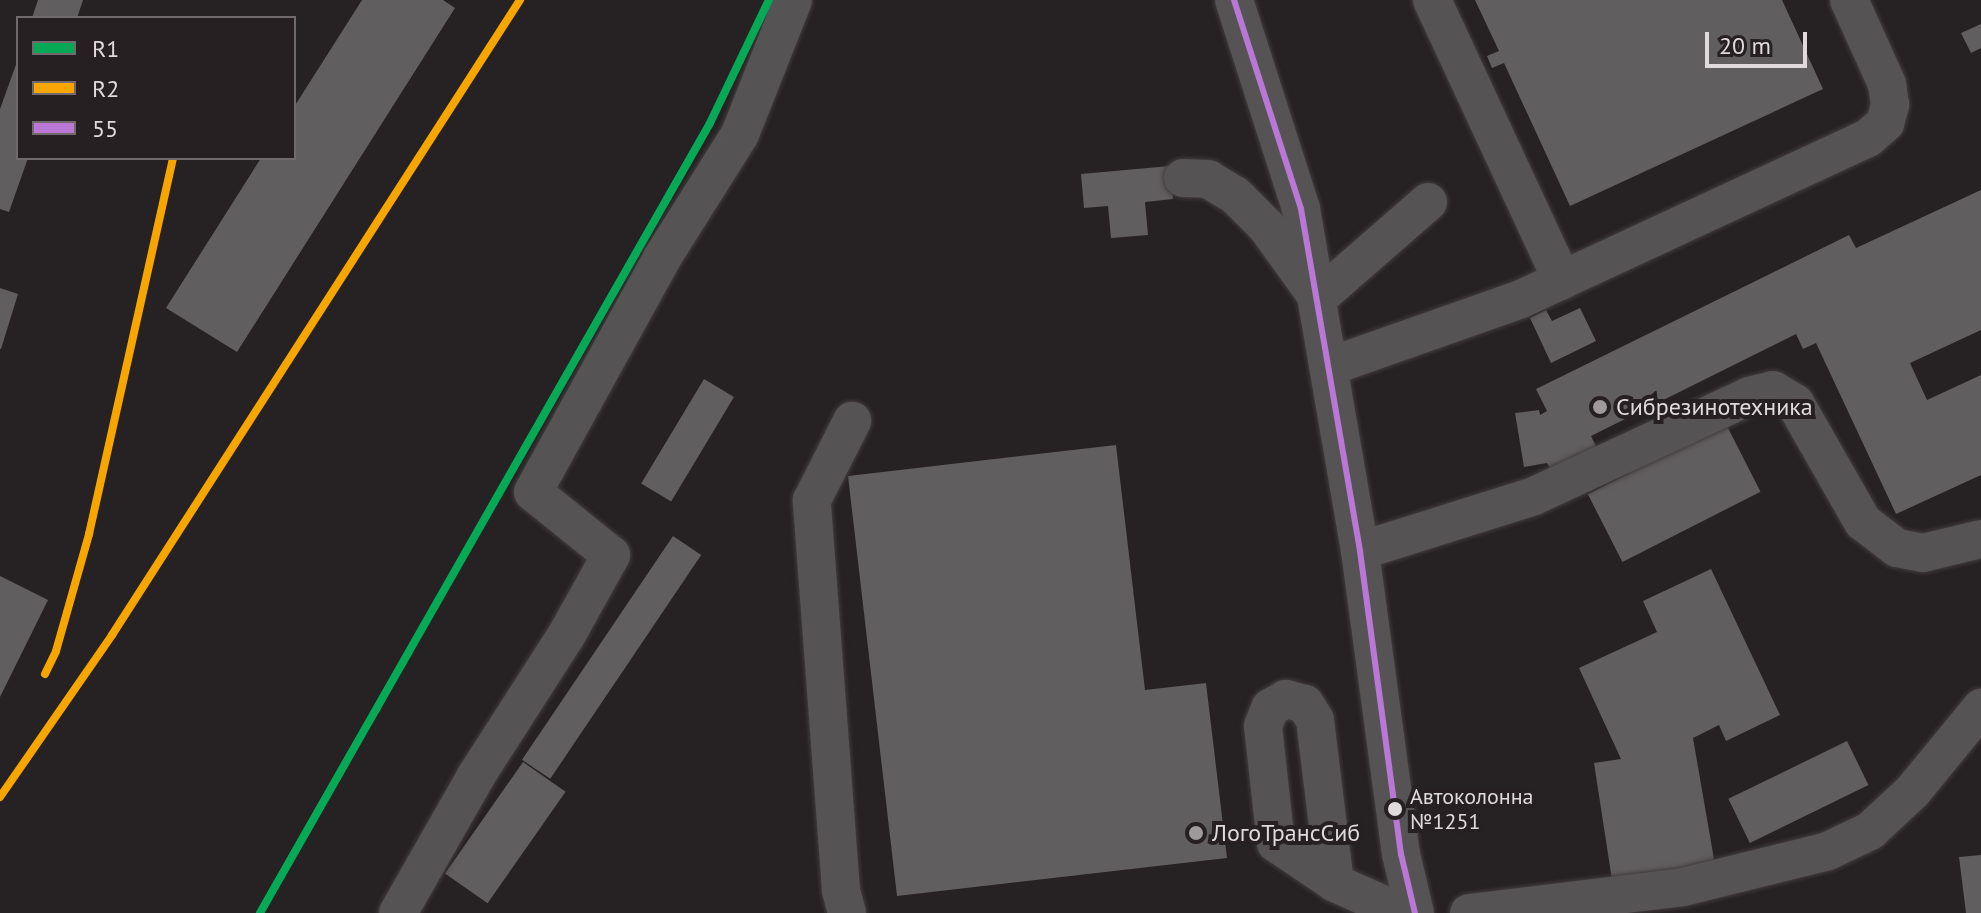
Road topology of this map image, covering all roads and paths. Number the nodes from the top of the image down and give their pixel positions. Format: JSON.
{"nodes":[{"id":1,"x":793,"y":0,"type":"edge"},
{"id":2,"x":1234,"y":0,"type":"edge"},
{"id":3,"x":1432,"y":0,"type":"edge"},
{"id":4,"x":1849,"y":0,"type":"edge"},
{"id":5,"x":1183,"y":178,"type":"dead end"},
{"id":6,"x":1428,"y":202,"type":"dead end"},
{"id":7,"x":1562,"y":280,"type":"junction"},
{"id":8,"x":1318,"y":298,"type":"junction"},
{"id":9,"x":1331,"y":366,"type":"junction"},
{"id":10,"x":852,"y":421,"type":"dead end"},
{"id":11,"x":1981,"y":539,"type":"edge"},
{"id":12,"x":1360,"y":551,"type":"junction"},
{"id":13,"x":1981,"y":708,"type":"edge"},
{"id":14,"x":1335,"y":883,"type":"dead end"},
{"id":15,"x":398,"y":913,"type":"edge"},
{"id":16,"x":847,"y":913,"type":"edge"},
{"id":17,"x":1402,"y":913,"type":"edge"},
{"id":18,"x":1415,"y":913,"type":"edge"},
{"id":19,"x":1469,"y":913,"type":"edge"}],
"edges":[{"from":1,"to":15,"type":"street"},
{"from":2,"to":8,"type":"street"},
{"from":3,"to":7,"type":"street"},
{"from":4,"to":7,"type":"street"},
{"from":5,"to":8,"type":"street"},
{"from":6,"to":8,"type":"street"},
{"from":7,"to":9,"type":"street"},
{"from":8,"to":9,"type":"street"},
{"from":9,"to":12,"type":"street"},
{"from":10,"to":16,"type":"street"},
{"from":11,"to":12,"type":"street"},
{"from":12,"to":18,"type":"street"},
{"from":13,"to":19,"type":"street"},
{"from":14,"to":17,"type":"street"}]}
